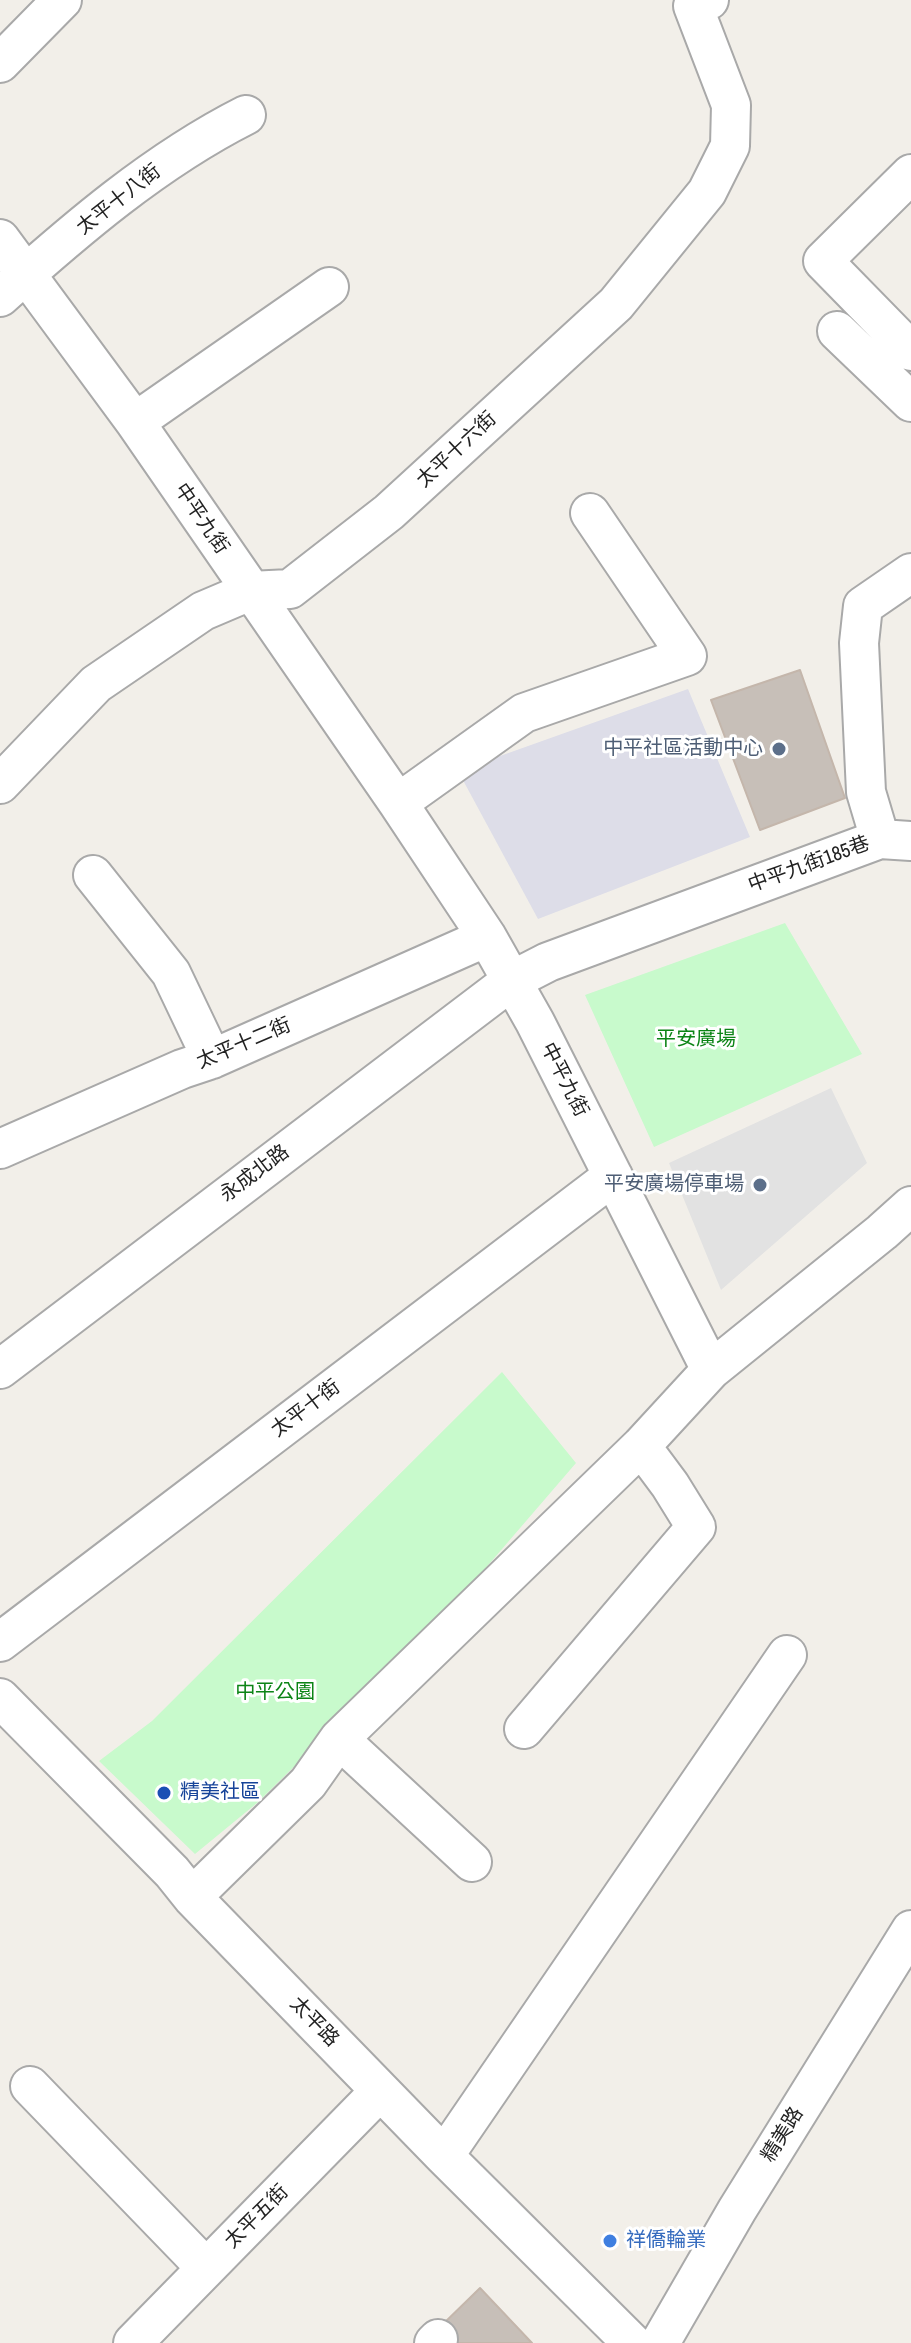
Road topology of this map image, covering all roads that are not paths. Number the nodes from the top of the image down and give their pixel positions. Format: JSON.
{"nodes":[{"id":1,"x":62,"y":0,"type":"edge"},
{"id":2,"x":701,"y":3,"type":"edge"},
{"id":3,"x":0,"y":63,"type":"edge"},
{"id":4,"x":246,"y":115,"type":"dead end"},
{"id":5,"x":911,"y":174,"type":"edge"},
{"id":6,"x":0,"y":239,"type":"edge"},
{"id":7,"x":13,"y":285,"type":"edge"},
{"id":8,"x":329,"y":287,"type":"dead end"},
{"id":9,"x":837,"y":331,"type":"dead end"},
{"id":10,"x":911,"y":351,"type":"edge"},
{"id":11,"x":911,"y":402,"type":"edge"},
{"id":12,"x":135,"y":422,"type":"junction"},
{"id":13,"x":590,"y":513,"type":"dead end"},
{"id":14,"x":911,"y":573,"type":"edge"},
{"id":15,"x":250,"y":591,"type":"junction"},
{"id":16,"x":0,"y":784,"type":"edge"},
{"id":17,"x":398,"y":803,"type":"junction"},
{"id":18,"x":895,"y":840,"type":"edge"},
{"id":19,"x":93,"y":875,"type":"dead end"},
{"id":20,"x":487,"y":937,"type":"junction"},
{"id":21,"x":511,"y":981,"type":"junction"},
{"id":22,"x":212,"y":1059,"type":"junction"},
{"id":23,"x":0,"y":1149,"type":"edge"},
{"id":24,"x":613,"y":1176,"type":"junction"},
{"id":25,"x":911,"y":1206,"type":"edge"},
{"id":26,"x":0,"y":1369,"type":"edge"},
{"id":27,"x":711,"y":1370,"type":"junction"},
{"id":28,"x":641,"y":1446,"type":"junction"},
{"id":29,"x":0,"y":1642,"type":"edge"},
{"id":30,"x":787,"y":1655,"type":"dead end"},
{"id":31,"x":0,"y":1698,"type":"edge"},
{"id":32,"x":524,"y":1729,"type":"dead end"},
{"id":33,"x":339,"y":1739,"type":"junction"},
{"id":34,"x":472,"y":1862,"type":"dead end"},
{"id":35,"x":192,"y":1897,"type":"junction"},
{"id":36,"x":911,"y":1930,"type":"edge"},
{"id":37,"x":30,"y":2086,"type":"dead end"},
{"id":38,"x":380,"y":2091,"type":"junction"},
{"id":39,"x":444,"y":2156,"type":"junction"},
{"id":40,"x":206,"y":2268,"type":"junction"},
{"id":41,"x":133,"y":2343,"type":"edge"},
{"id":42,"x":632,"y":2343,"type":"edge"},
{"id":43,"x":660,"y":2343,"type":"edge"}],
"edges":[{"from":1,"to":3,"type":"street"},
{"from":2,"to":15,"type":"street","name":"太平十六街"},
{"from":4,"to":7,"type":"street","name":"太平十八街"},
{"from":5,"to":10,"type":"street"},
{"from":6,"to":7,"type":"street","name":"中平九街"},
{"from":7,"to":12,"type":"street","name":"中平九街"},
{"from":8,"to":12,"type":"street"},
{"from":9,"to":11,"type":"street"},
{"from":12,"to":15,"type":"street","name":"中平九街"},
{"from":13,"to":17,"type":"street"},
{"from":14,"to":18,"type":"street","name":"中平九街185巷"},
{"from":15,"to":16,"type":"street","name":"太平十六街"},
{"from":15,"to":17,"type":"street","name":"中平九街"},
{"from":17,"to":20,"type":"street","name":"中平九街"},
{"from":18,"to":21,"type":"street","name":"中平九街185巷"},
{"from":19,"to":22,"type":"street"},
{"from":20,"to":21,"type":"street","name":"中平九街"},
{"from":20,"to":22,"type":"street","name":"太平十二街"},
{"from":21,"to":24,"type":"street","name":"中平九街"},
{"from":21,"to":26,"type":"street","name":"永成北路"},
{"from":22,"to":23,"type":"street","name":"太平十二街"},
{"from":24,"to":27,"type":"street","name":"中平九街"},
{"from":24,"to":29,"type":"street","name":"太平十街"},
{"from":25,"to":27,"type":"street"},
{"from":27,"to":28,"type":"street"},
{"from":28,"to":32,"type":"street"},
{"from":28,"to":33,"type":"street"},
{"from":30,"to":39,"type":"street"},
{"from":31,"to":35,"type":"street","name":"太平路"},
{"from":33,"to":34,"type":"street"},
{"from":33,"to":35,"type":"street"},
{"from":35,"to":38,"type":"street","name":"太平路"},
{"from":36,"to":43,"type":"street","name":"精美路"},
{"from":37,"to":40,"type":"street"},
{"from":38,"to":39,"type":"street","name":"太平路"},
{"from":38,"to":40,"type":"street","name":"太平五街"},
{"from":39,"to":42,"type":"street","name":"太平路"},
{"from":40,"to":41,"type":"street","name":"太平五街"}]}
